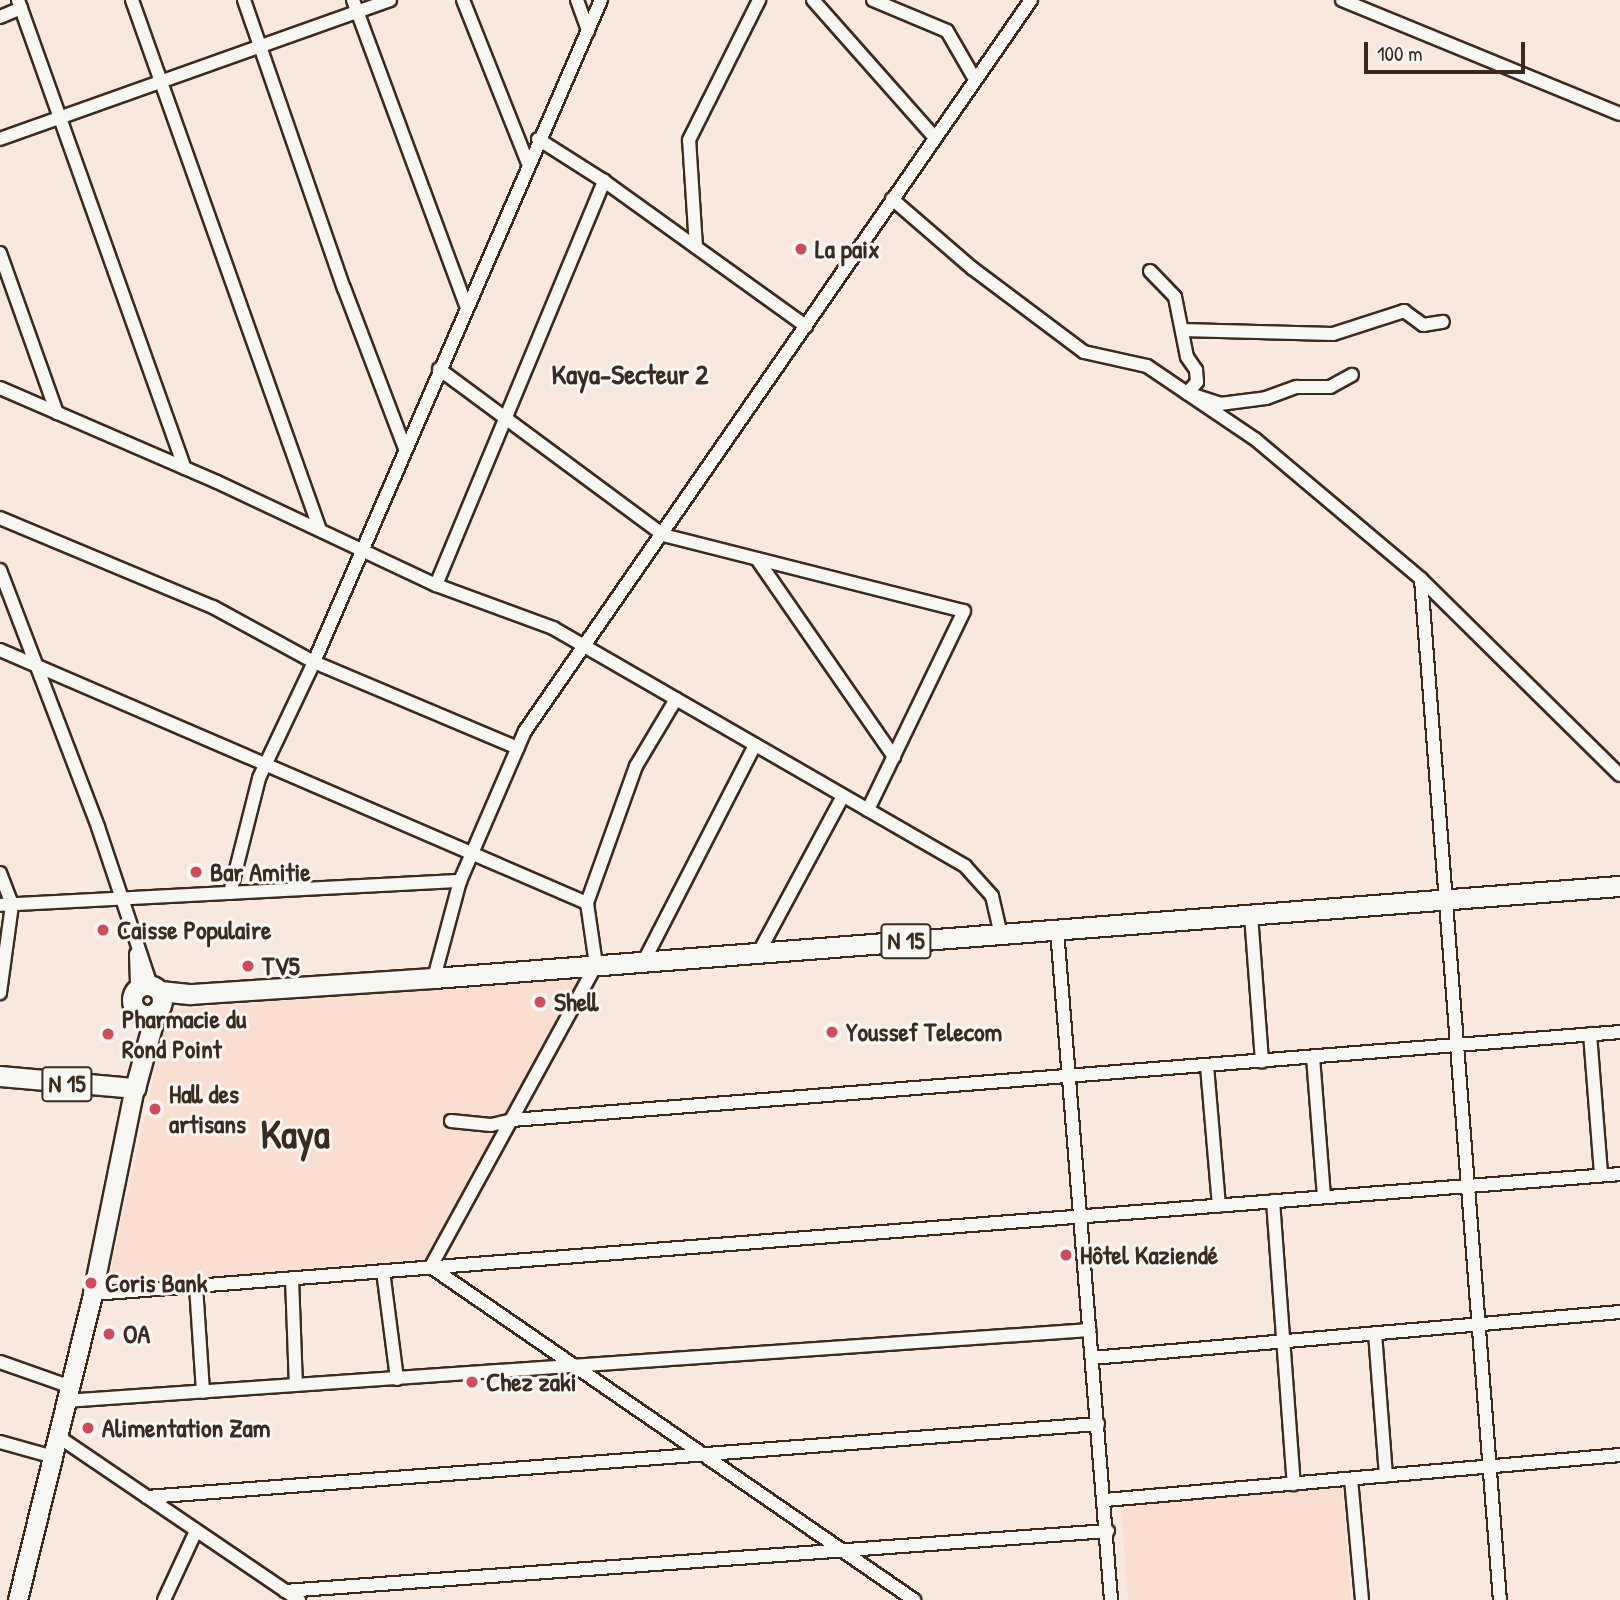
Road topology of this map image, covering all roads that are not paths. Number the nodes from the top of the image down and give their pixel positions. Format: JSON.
{"nodes":[{"id":1,"x":132,"y":0,"type":"edge"},
{"id":2,"x":244,"y":0,"type":"edge"},
{"id":3,"x":390,"y":0,"type":"edge"},
{"id":4,"x":463,"y":0,"type":"edge"},
{"id":5,"x":577,"y":0,"type":"edge"},
{"id":6,"x":601,"y":0,"type":"edge"},
{"id":7,"x":759,"y":0,"type":"edge"},
{"id":8,"x":813,"y":0,"type":"edge"},
{"id":9,"x":873,"y":0,"type":"edge"},
{"id":10,"x":1031,"y":0,"type":"edge"},
{"id":11,"x":1342,"y":0,"type":"edge"},
{"id":12,"x":20,"y":4,"type":"edge"},
{"id":13,"x":356,"y":6,"type":"edge"},
{"id":14,"x":0,"y":16,"type":"edge"},
{"id":15,"x":587,"y":31,"type":"junction"},
{"id":16,"x":260,"y":47,"type":"junction"},
{"id":17,"x":973,"y":76,"type":"dead end"},
{"id":18,"x":161,"y":83,"type":"junction"},
{"id":19,"x":1620,"y":114,"type":"edge"},
{"id":20,"x":61,"y":118,"type":"junction"},
{"id":21,"x":935,"y":138,"type":"junction"},
{"id":22,"x":0,"y":139,"type":"edge"},
{"id":23,"x":538,"y":139,"type":"junction"},
{"id":24,"x":528,"y":163,"type":"junction"},
{"id":25,"x":604,"y":181,"type":"junction"},
{"id":26,"x":892,"y":199,"type":"junction"},
{"id":27,"x":696,"y":247,"type":"junction"},
{"id":28,"x":0,"y":253,"type":"edge"},
{"id":29,"x":1150,"y":271,"type":"dead end"},
{"id":30,"x":466,"y":306,"type":"junction"},
{"id":31,"x":1443,"y":322,"type":"dead end"},
{"id":32,"x":806,"y":326,"type":"junction"},
{"id":33,"x":1182,"y":330,"type":"junction"},
{"id":34,"x":439,"y":369,"type":"junction"},
{"id":35,"x":1352,"y":375,"type":"dead end"},
{"id":36,"x":0,"y":388,"type":"edge"},
{"id":37,"x":1187,"y":393,"type":"junction"},
{"id":38,"x":57,"y":413,"type":"junction"},
{"id":39,"x":505,"y":416,"type":"junction"},
{"id":40,"x":405,"y":449,"type":"junction"},
{"id":41,"x":185,"y":468,"type":"junction"},
{"id":42,"x":0,"y":518,"type":"edge"},
{"id":43,"x":320,"y":530,"type":"junction"},
{"id":44,"x":663,"y":535,"type":"junction"},
{"id":45,"x":362,"y":550,"type":"junction"},
{"id":46,"x":757,"y":559,"type":"junction"},
{"id":47,"x":0,"y":570,"type":"edge"},
{"id":48,"x":1421,"y":579,"type":"junction"},
{"id":49,"x":436,"y":585,"type":"junction"},
{"id":50,"x":585,"y":647,"type":"junction"},
{"id":51,"x":0,"y":650,"type":"edge"},
{"id":52,"x":314,"y":662,"type":"junction"},
{"id":53,"x":36,"y":665,"type":"junction"},
{"id":54,"x":676,"y":699,"type":"junction"},
{"id":55,"x":755,"y":746,"type":"junction"},
{"id":56,"x":518,"y":748,"type":"junction"},
{"id":57,"x":894,"y":757,"type":"junction"},
{"id":58,"x":264,"y":766,"type":"junction"},
{"id":59,"x":1620,"y":775,"type":"edge"},
{"id":60,"x":843,"y":796,"type":"junction"},
{"id":61,"x":868,"y":810,"type":"junction"},
{"id":62,"x":471,"y":854,"type":"junction"},
{"id":63,"x":0,"y":875,"type":"edge"},
{"id":64,"x":460,"y":881,"type":"junction"},
{"id":65,"x":1620,"y":886,"type":"edge"},
{"id":66,"x":230,"y":893,"type":"junction"},
{"id":67,"x":123,"y":899,"type":"junction"},
{"id":68,"x":1449,"y":900,"type":"junction"},
{"id":69,"x":587,"y":904,"type":"junction"},
{"id":70,"x":6,"y":905,"type":"edge"},
{"id":71,"x":1251,"y":915,"type":"junction"},
{"id":72,"x":1057,"y":930,"type":"junction"},
{"id":73,"x":1001,"y":934,"type":"junction"},
{"id":74,"x":759,"y":953,"type":"junction"},
{"id":75,"x":644,"y":961,"type":"junction"},
{"id":76,"x":596,"y":965,"type":"junction"},
{"id":77,"x":434,"y":978,"type":"junction"},
{"id":78,"x":0,"y":993,"type":"edge"},
{"id":79,"x":151,"y":999,"type":"junction"},
{"id":80,"x":1620,"y":1032,"type":"edge"},
{"id":81,"x":1590,"y":1034,"type":"junction"},
{"id":82,"x":1459,"y":1045,"type":"junction"},
{"id":83,"x":1313,"y":1058,"type":"junction"},
{"id":84,"x":1262,"y":1062,"type":"junction"},
{"id":85,"x":1208,"y":1066,"type":"junction"},
{"id":86,"x":1069,"y":1075,"type":"junction"},
{"id":87,"x":0,"y":1076,"type":"edge"},
{"id":88,"x":135,"y":1088,"type":"junction"},
{"id":89,"x":512,"y":1119,"type":"junction"},
{"id":90,"x":451,"y":1121,"type":"dead end"},
{"id":91,"x":1620,"y":1174,"type":"edge"},
{"id":92,"x":1601,"y":1175,"type":"junction"},
{"id":93,"x":1470,"y":1186,"type":"junction"},
{"id":94,"x":1324,"y":1197,"type":"junction"},
{"id":95,"x":1273,"y":1201,"type":"junction"},
{"id":96,"x":1219,"y":1205,"type":"junction"},
{"id":97,"x":1080,"y":1216,"type":"junction"},
{"id":98,"x":431,"y":1267,"type":"junction"},
{"id":99,"x":383,"y":1271,"type":"junction"},
{"id":100,"x":292,"y":1278,"type":"junction"},
{"id":101,"x":196,"y":1286,"type":"junction"},
{"id":102,"x":93,"y":1294,"type":"junction"},
{"id":103,"x":1620,"y":1312,"type":"edge"},
{"id":104,"x":1480,"y":1324,"type":"junction"},
{"id":105,"x":1090,"y":1330,"type":"junction"},
{"id":106,"x":1376,"y":1333,"type":"junction"},
{"id":107,"x":1283,"y":1341,"type":"junction"},
{"id":108,"x":1092,"y":1358,"type":"junction"},
{"id":109,"x":0,"y":1362,"type":"edge"},
{"id":110,"x":574,"y":1366,"type":"junction"},
{"id":111,"x":397,"y":1379,"type":"junction"},
{"id":112,"x":296,"y":1385,"type":"junction"},
{"id":113,"x":203,"y":1392,"type":"junction"},
{"id":114,"x":66,"y":1394,"type":"junction"},
{"id":115,"x":1098,"y":1424,"type":"junction"},
{"id":116,"x":56,"y":1435,"type":"junction"},
{"id":117,"x":0,"y":1442,"type":"edge"},
{"id":118,"x":1620,"y":1455,"type":"edge"},
{"id":119,"x":50,"y":1456,"type":"junction"},
{"id":120,"x":705,"y":1456,"type":"junction"},
{"id":121,"x":1490,"y":1466,"type":"junction"},
{"id":122,"x":1386,"y":1476,"type":"junction"},
{"id":123,"x":1351,"y":1479,"type":"junction"},
{"id":124,"x":1294,"y":1483,"type":"junction"},
{"id":125,"x":147,"y":1497,"type":"junction"},
{"id":126,"x":1104,"y":1500,"type":"junction"},
{"id":127,"x":196,"y":1531,"type":"junction"},
{"id":128,"x":1108,"y":1531,"type":"junction"},
{"id":129,"x":846,"y":1552,"type":"junction"},
{"id":130,"x":285,"y":1591,"type":"junction"},
{"id":131,"x":18,"y":1600,"type":"edge"},
{"id":132,"x":164,"y":1600,"type":"edge"},
{"id":133,"x":299,"y":1600,"type":"edge"},
{"id":134,"x":914,"y":1600,"type":"edge"},
{"id":135,"x":1111,"y":1600,"type":"edge"},
{"id":136,"x":1362,"y":1600,"type":"edge"},
{"id":137,"x":1500,"y":1600,"type":"edge"}],
"edges":[{"from":1,"to":18,"type":"street"},
{"from":2,"to":16,"type":"street"},
{"from":3,"to":13,"type":"street"},
{"from":4,"to":24,"type":"street"},
{"from":5,"to":15,"type":"street"},
{"from":6,"to":15,"type":"street"},
{"from":7,"to":27,"type":"street"},
{"from":8,"to":21,"type":"street"},
{"from":9,"to":17,"type":"street"},
{"from":10,"to":21,"type":"street"},
{"from":11,"to":19,"type":"street"},
{"from":12,"to":14,"type":"street"},
{"from":12,"to":20,"type":"street"},
{"from":13,"to":16,"type":"street"},
{"from":13,"to":30,"type":"street"},
{"from":15,"to":23,"type":"street"},
{"from":16,"to":18,"type":"street"},
{"from":16,"to":40,"type":"street"},
{"from":18,"to":20,"type":"street"},
{"from":18,"to":43,"type":"street"},
{"from":20,"to":22,"type":"street"},
{"from":20,"to":41,"type":"street"},
{"from":21,"to":26,"type":"street"},
{"from":23,"to":24,"type":"street"},
{"from":23,"to":25,"type":"street"},
{"from":24,"to":30,"type":"street"},
{"from":25,"to":27,"type":"street"},
{"from":25,"to":39,"type":"street"},
{"from":26,"to":32,"type":"street"},
{"from":26,"to":37,"type":"street"},
{"from":27,"to":32,"type":"street"},
{"from":28,"to":38,"type":"street"},
{"from":29,"to":33,"type":"street"},
{"from":30,"to":34,"type":"street"},
{"from":31,"to":33,"type":"street"},
{"from":32,"to":44,"type":"street"},
{"from":33,"to":37,"type":"street"},
{"from":34,"to":39,"type":"street"},
{"from":34,"to":40,"type":"street"},
{"from":35,"to":37,"type":"street"},
{"from":36,"to":38,"type":"street"},
{"from":37,"to":48,"type":"street"},
{"from":38,"to":41,"type":"street"},
{"from":39,"to":44,"type":"street"},
{"from":39,"to":49,"type":"street"},
{"from":40,"to":45,"type":"street"},
{"from":41,"to":43,"type":"street"},
{"from":42,"to":52,"type":"street"},
{"from":43,"to":45,"type":"street"},
{"from":44,"to":46,"type":"street"},
{"from":44,"to":50,"type":"street"},
{"from":45,"to":49,"type":"street"},
{"from":45,"to":52,"type":"street"},
{"from":46,"to":57,"type":"street"},
{"from":46,"to":57,"type":"street"},
{"from":47,"to":53,"type":"street"},
{"from":48,"to":59,"type":"street"},
{"from":48,"to":68,"type":"street"},
{"from":49,"to":50,"type":"street"},
{"from":50,"to":54,"type":"street"},
{"from":50,"to":56,"type":"street"},
{"from":51,"to":53,"type":"street"},
{"from":52,"to":56,"type":"street"},
{"from":52,"to":58,"type":"street"},
{"from":53,"to":58,"type":"street"},
{"from":53,"to":67,"type":"street"},
{"from":54,"to":55,"type":"street"},
{"from":54,"to":69,"type":"street"},
{"from":55,"to":60,"type":"street"},
{"from":55,"to":75,"type":"street"},
{"from":56,"to":62,"type":"street"},
{"from":57,"to":61,"type":"street"},
{"from":58,"to":62,"type":"street"},
{"from":58,"to":66,"type":"street"},
{"from":60,"to":61,"type":"street"},
{"from":60,"to":74,"type":"street"},
{"from":61,"to":73,"type":"street"},
{"from":62,"to":64,"type":"street"},
{"from":62,"to":69,"type":"street"},
{"from":63,"to":70,"type":"street"},
{"from":64,"to":66,"type":"street"},
{"from":64,"to":77,"type":"street"},
{"from":65,"to":68,"type":"main road","number":"N 15"},
{"from":66,"to":67,"type":"street"},
{"from":67,"to":70,"type":"street"},
{"from":67,"to":79,"type":"street"},
{"from":68,"to":71,"type":"main road","number":"N 15"},
{"from":68,"to":82,"type":"street"},
{"from":69,"to":76,"type":"street"},
{"from":70,"to":78,"type":"street"},
{"from":71,"to":72,"type":"main road","number":"N 15"},
{"from":71,"to":84,"type":"street"},
{"from":72,"to":73,"type":"main road","number":"N 15"},
{"from":72,"to":86,"type":"street"},
{"from":73,"to":74,"type":"main road","number":"N 15"},
{"from":74,"to":75,"type":"main road","number":"N 15"},
{"from":75,"to":76,"type":"main road","number":"N 15"},
{"from":76,"to":77,"type":"main road","number":"N 15"},
{"from":76,"to":89,"type":"street"},
{"from":77,"to":79,"type":"main road","number":"N 15"},
{"from":79,"to":88,"type":"main road"},
{"from":80,"to":81,"type":"street"},
{"from":81,"to":82,"type":"street"},
{"from":81,"to":92,"type":"street"},
{"from":82,"to":83,"type":"street"},
{"from":82,"to":93,"type":"street"},
{"from":83,"to":84,"type":"street"},
{"from":83,"to":94,"type":"street"},
{"from":84,"to":85,"type":"street"},
{"from":85,"to":86,"type":"street"},
{"from":85,"to":96,"type":"street"},
{"from":86,"to":89,"type":"street"},
{"from":86,"to":97,"type":"street"},
{"from":87,"to":88,"type":"main road","number":"N 15"},
{"from":88,"to":102,"type":"main road"},
{"from":89,"to":90,"type":"street"},
{"from":89,"to":98,"type":"street"},
{"from":91,"to":92,"type":"street"},
{"from":92,"to":93,"type":"street"},
{"from":93,"to":94,"type":"street"},
{"from":93,"to":104,"type":"street"},
{"from":94,"to":95,"type":"street"},
{"from":95,"to":96,"type":"street"},
{"from":95,"to":107,"type":"street"},
{"from":96,"to":97,"type":"street"},
{"from":97,"to":98,"type":"street"},
{"from":97,"to":105,"type":"street"},
{"from":98,"to":99,"type":"street"},
{"from":98,"to":110,"type":"street"},
{"from":99,"to":100,"type":"street"},
{"from":99,"to":111,"type":"street"},
{"from":100,"to":101,"type":"street"},
{"from":100,"to":112,"type":"street"},
{"from":101,"to":102,"type":"street"},
{"from":101,"to":113,"type":"street"},
{"from":102,"to":114,"type":"main road"},
{"from":103,"to":104,"type":"street"},
{"from":104,"to":106,"type":"street"},
{"from":104,"to":121,"type":"street"},
{"from":105,"to":108,"type":"street"},
{"from":105,"to":110,"type":"street"},
{"from":106,"to":107,"type":"street"},
{"from":106,"to":122,"type":"street"},
{"from":107,"to":108,"type":"street"},
{"from":107,"to":124,"type":"street"},
{"from":108,"to":115,"type":"street"},
{"from":109,"to":114,"type":"street"},
{"from":110,"to":111,"type":"street"},
{"from":110,"to":120,"type":"street"},
{"from":111,"to":112,"type":"street"},
{"from":112,"to":113,"type":"street"},
{"from":113,"to":114,"type":"street"},
{"from":114,"to":116,"type":"main road"},
{"from":115,"to":120,"type":"street"},
{"from":115,"to":126,"type":"street"},
{"from":116,"to":119,"type":"main road"},
{"from":116,"to":125,"type":"street"},
{"from":117,"to":119,"type":"street"},
{"from":118,"to":121,"type":"street"},
{"from":119,"to":131,"type":"main road"},
{"from":120,"to":125,"type":"street"},
{"from":120,"to":129,"type":"street"},
{"from":121,"to":122,"type":"street"},
{"from":121,"to":137,"type":"street"},
{"from":122,"to":123,"type":"street"},
{"from":123,"to":124,"type":"street"},
{"from":123,"to":136,"type":"street"},
{"from":124,"to":126,"type":"street"},
{"from":125,"to":127,"type":"street"},
{"from":126,"to":128,"type":"street"},
{"from":127,"to":130,"type":"street"},
{"from":127,"to":132,"type":"street"},
{"from":128,"to":129,"type":"street"},
{"from":128,"to":135,"type":"street"},
{"from":129,"to":130,"type":"street"},
{"from":129,"to":134,"type":"street"},
{"from":130,"to":133,"type":"street"}]}
